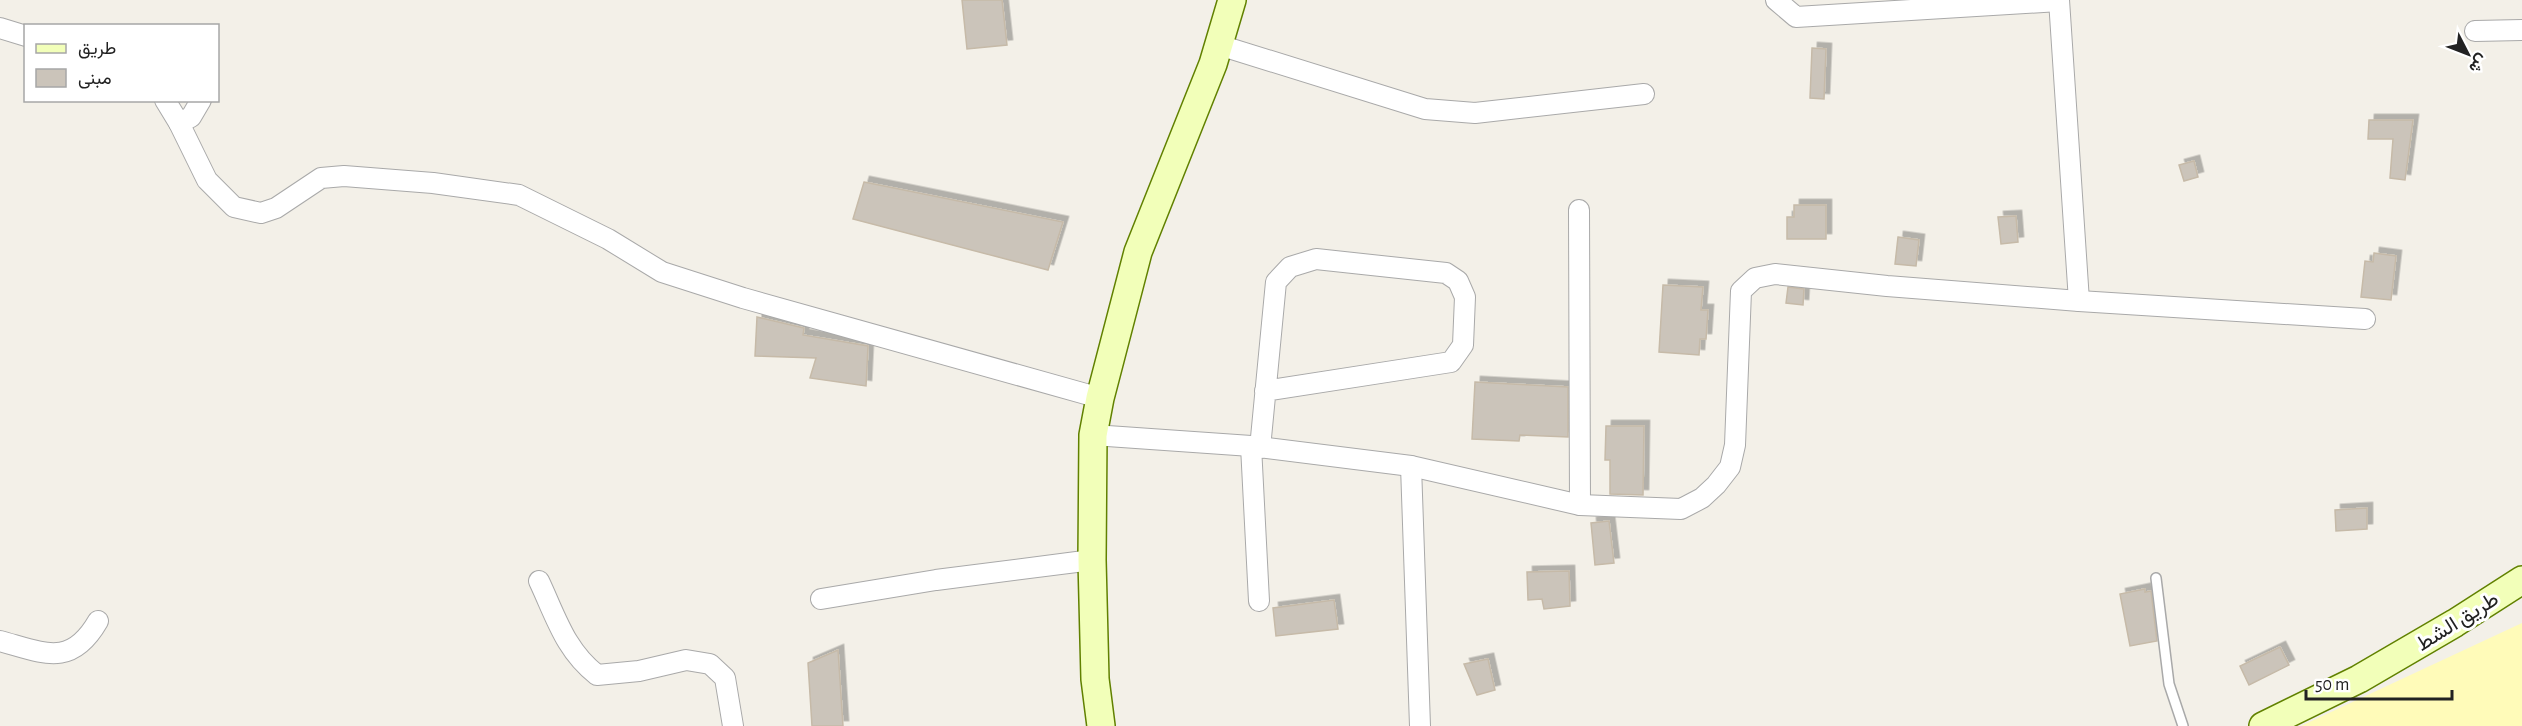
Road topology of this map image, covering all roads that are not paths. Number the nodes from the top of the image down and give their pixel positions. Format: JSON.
{"nodes":[{"id":1,"x":1232,"y":0,"type":"edge"},
{"id":2,"x":1776,"y":0,"type":"edge"},
{"id":3,"x":2059,"y":1,"type":"edge"},
{"id":4,"x":0,"y":28,"type":"edge"},
{"id":5,"x":2522,"y":30,"type":"edge"},
{"id":6,"x":2475,"y":31,"type":"dead end"},
{"id":7,"x":24,"y":35,"type":"edge"},
{"id":8,"x":1219,"y":45,"type":"junction"},
{"id":9,"x":1644,"y":94,"type":"dead end"},
{"id":10,"x":166,"y":102,"type":"edge"},
{"id":11,"x":200,"y":102,"type":"edge"},
{"id":12,"x":179,"y":123,"type":"junction"},
{"id":13,"x":1579,"y":210,"type":"dead end"},
{"id":14,"x":2079,"y":301,"type":"junction"},
{"id":15,"x":2366,"y":319,"type":"dead end"},
{"id":16,"x":1265,"y":391,"type":"junction"},
{"id":17,"x":1100,"y":398,"type":"junction"},
{"id":18,"x":1093,"y":435,"type":"junction"},
{"id":19,"x":1256,"y":447,"type":"junction"},
{"id":20,"x":1411,"y":466,"type":"junction"},
{"id":21,"x":1580,"y":505,"type":"junction"},
{"id":22,"x":1092,"y":560,"type":"junction"},
{"id":23,"x":2156,"y":578,"type":"dead end"},
{"id":24,"x":2522,"y":580,"type":"edge"},
{"id":25,"x":539,"y":581,"type":"dead end"},
{"id":26,"x":821,"y":599,"type":"dead end"},
{"id":27,"x":1259,"y":601,"type":"dead end"},
{"id":28,"x":98,"y":621,"type":"dead end"},
{"id":29,"x":0,"y":641,"type":"edge"},
{"id":30,"x":733,"y":726,"type":"edge"},
{"id":31,"x":1101,"y":726,"type":"edge"},
{"id":32,"x":1420,"y":726,"type":"edge"},
{"id":33,"x":2183,"y":726,"type":"edge"},
{"id":34,"x":2263,"y":726,"type":"edge"}],
"edges":[{"from":1,"to":8,"type":"street"},
{"from":2,"to":3,"type":"street"},
{"from":3,"to":14,"type":"street"},
{"from":4,"to":7,"type":"street"},
{"from":5,"to":6,"type":"street"},
{"from":8,"to":9,"type":"street"},
{"from":8,"to":17,"type":"street"},
{"from":10,"to":12,"type":"street"},
{"from":11,"to":12,"type":"street"},
{"from":12,"to":17,"type":"street"},
{"from":13,"to":21,"type":"street"},
{"from":14,"to":15,"type":"street"},
{"from":14,"to":21,"type":"street"},
{"from":16,"to":16,"type":"street"},
{"from":16,"to":19,"type":"street"},
{"from":17,"to":18,"type":"street"},
{"from":18,"to":19,"type":"street"},
{"from":18,"to":22,"type":"street"},
{"from":19,"to":20,"type":"street"},
{"from":19,"to":27,"type":"street"},
{"from":20,"to":21,"type":"street"},
{"from":20,"to":32,"type":"street"},
{"from":22,"to":26,"type":"street"},
{"from":22,"to":31,"type":"street"},
{"from":23,"to":33,"type":"lane"},
{"from":24,"to":34,"type":"street","name":"طريق الشط"},
{"from":25,"to":30,"type":"street"},
{"from":28,"to":29,"type":"street"}]}
